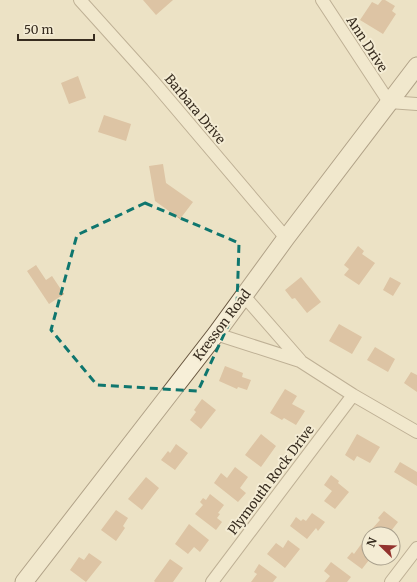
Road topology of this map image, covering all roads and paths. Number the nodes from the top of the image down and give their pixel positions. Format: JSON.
{"nodes":[{"id":1,"x":80,"y":0,"type":"edge"},
{"id":2,"x":322,"y":0,"type":"edge"},
{"id":3,"x":417,"y":66,"type":"edge"},
{"id":4,"x":389,"y":102,"type":"junction"},
{"id":5,"x":417,"y":104,"type":"edge"},
{"id":6,"x":286,"y":238,"type":"junction"},
{"id":7,"x":244,"y":296,"type":"junction"},
{"id":8,"x":216,"y":334,"type":"junction"},
{"id":9,"x":300,"y":361,"type":"junction"},
{"id":10,"x":353,"y":395,"type":"junction"},
{"id":11,"x":417,"y":432,"type":"edge"},
{"id":12,"x":417,"y":548,"type":"edge"},
{"id":13,"x":24,"y":582,"type":"edge"},
{"id":14,"x":212,"y":582,"type":"edge"},
{"id":15,"x":391,"y":582,"type":"edge"}],
"edges":[{"from":1,"to":6,"type":"street","name":"Barbara Drive"},
{"from":2,"to":4,"type":"street","name":"Ann Drive"},
{"from":3,"to":4,"type":"street","name":"Kresson Road"},
{"from":4,"to":5,"type":"street"},
{"from":4,"to":6,"type":"street","name":"Kresson Road"},
{"from":6,"to":7,"type":"street","name":"Kresson Road"},
{"from":7,"to":8,"type":"street","name":"Kresson Road"},
{"from":7,"to":9,"type":"street"},
{"from":8,"to":9,"type":"street"},
{"from":8,"to":13,"type":"street","name":"Kresson Road"},
{"from":9,"to":10,"type":"street"},
{"from":10,"to":11,"type":"street"},
{"from":10,"to":14,"type":"street","name":"Plymouth Rock Drive"},
{"from":12,"to":15,"type":"street"}]}
